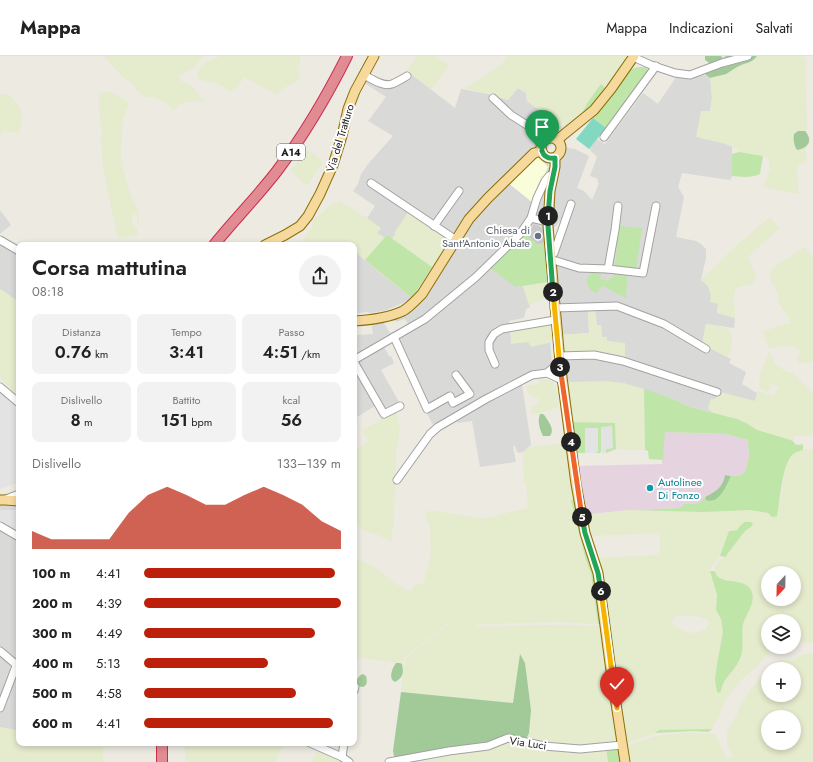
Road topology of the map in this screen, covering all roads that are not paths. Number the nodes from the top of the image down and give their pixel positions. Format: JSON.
{"nodes":[{"id":1,"x":347,"y":56,"type":"edge"},
{"id":2,"x":354,"y":56,"type":"edge"},
{"id":3,"x":374,"y":56,"type":"edge"},
{"id":4,"x":633,"y":56,"type":"edge"},
{"id":5,"x":748,"y":56,"type":"edge"},
{"id":6,"x":656,"y":66,"type":"junction"},
{"id":7,"x":364,"y":75,"type":"junction"},
{"id":8,"x":407,"y":76,"type":"dead end"},
{"id":9,"x":493,"y":98,"type":"dead end"},
{"id":10,"x":604,"y":137,"type":"dead end"},
{"id":11,"x":553,"y":140,"type":"junction"},
{"id":12,"x":542,"y":151,"type":"junction"},
{"id":13,"x":555,"y":158,"type":"junction"},
{"id":14,"x":553,"y":174,"type":"junction"},
{"id":15,"x":372,"y":183,"type":"dead end"},
{"id":16,"x":459,"y":191,"type":"dead end"},
{"id":17,"x":571,"y":204,"type":"dead end"},
{"id":18,"x":618,"y":206,"type":"dead end"},
{"id":19,"x":656,"y":206,"type":"dead end"},
{"id":20,"x":531,"y":218,"type":"junction"},
{"id":21,"x":548,"y":222,"type":"junction"},
{"id":22,"x":434,"y":226,"type":"junction"},
{"id":23,"x":0,"y":240,"type":"edge"},
{"id":24,"x":456,"y":240,"type":"junction"},
{"id":25,"x":221,"y":241,"type":"edge"},
{"id":26,"x":271,"y":242,"type":"edge"},
{"id":27,"x":16,"y":249,"type":"edge"},
{"id":28,"x":550,"y":258,"type":"junction"},
{"id":29,"x":608,"y":269,"type":"junction"},
{"id":30,"x":554,"y":308,"type":"junction"},
{"id":31,"x":555,"y":320,"type":"junction"},
{"id":32,"x":357,"y":322,"type":"edge"},
{"id":33,"x":394,"y":337,"type":"junction"},
{"id":34,"x":706,"y":349,"type":"dead end"},
{"id":35,"x":357,"y":359,"type":"edge"},
{"id":36,"x":560,"y":359,"type":"junction"},
{"id":37,"x":495,"y":364,"type":"dead end"},
{"id":38,"x":357,"y":366,"type":"edge"},
{"id":39,"x":547,"y":373,"type":"junction"},
{"id":40,"x":456,"y":375,"type":"dead end"},
{"id":41,"x":562,"y":380,"type":"junction"},
{"id":42,"x":0,"y":387,"type":"edge"},
{"id":43,"x":717,"y":392,"type":"dead end"},
{"id":44,"x":16,"y":400,"type":"edge"},
{"id":45,"x":400,"y":406,"type":"dead end"},
{"id":46,"x":397,"y":480,"type":"dead end"},
{"id":47,"x":16,"y":495,"type":"edge"},
{"id":48,"x":3,"y":500,"type":"edge"},
{"id":49,"x":16,"y":501,"type":"edge"},
{"id":50,"x":0,"y":526,"type":"edge"},
{"id":51,"x":16,"y":535,"type":"edge"},
{"id":52,"x":0,"y":651,"type":"edge"},
{"id":53,"x":16,"y":665,"type":"edge"},
{"id":54,"x":16,"y":672,"type":"edge"},
{"id":55,"x":0,"y":708,"type":"edge"},
{"id":56,"x":622,"y":745,"type":"junction"},
{"id":57,"x":156,"y":746,"type":"edge"},
{"id":58,"x":162,"y":746,"type":"edge"},
{"id":59,"x":317,"y":746,"type":"edge"},
{"id":60,"x":344,"y":746,"type":"edge"},
{"id":61,"x":342,"y":757,"type":"junction"},
{"id":62,"x":156,"y":762,"type":"edge"},
{"id":63,"x":162,"y":762,"type":"edge"},
{"id":64,"x":349,"y":762,"type":"edge"},
{"id":65,"x":389,"y":762,"type":"edge"},
{"id":66,"x":625,"y":762,"type":"edge"}],
"edges":[{"from":1,"to":25,"type":"highway","number":"A14"},
{"from":2,"to":25,"type":"highway","number":"A14"},
{"from":3,"to":7,"type":"main road","name":"Via del Tratturo"},
{"from":4,"to":6,"type":"street"},
{"from":4,"to":11,"type":"main road"},
{"from":5,"to":6,"type":"street"},
{"from":6,"to":10,"type":"street"},
{"from":7,"to":8,"type":"street"},
{"from":7,"to":26,"type":"main road","name":"Via del Tratturo"},
{"from":9,"to":11,"type":"street"},
{"from":11,"to":12,"type":"main road"},
{"from":11,"to":13,"type":"main road"},
{"from":12,"to":13,"type":"main road"},
{"from":12,"to":24,"type":"main road"},
{"from":13,"to":14,"type":"main road"},
{"from":14,"to":20,"type":"street"},
{"from":14,"to":21,"type":"main road"},
{"from":15,"to":22,"type":"street"},
{"from":16,"to":22,"type":"street"},
{"from":17,"to":28,"type":"street"},
{"from":18,"to":29,"type":"street"},
{"from":19,"to":29,"type":"street"},
{"from":20,"to":21,"type":"street"},
{"from":20,"to":33,"type":"street"},
{"from":21,"to":28,"type":"main road"},
{"from":22,"to":24,"type":"street"},
{"from":23,"to":27,"type":"street"},
{"from":24,"to":32,"type":"main road"},
{"from":28,"to":29,"type":"street"},
{"from":28,"to":30,"type":"main road"},
{"from":30,"to":31,"type":"main road"},
{"from":30,"to":34,"type":"street"},
{"from":31,"to":36,"type":"main road"},
{"from":31,"to":37,"type":"street"},
{"from":33,"to":35,"type":"street"},
{"from":33,"to":40,"type":"street"},
{"from":36,"to":39,"type":"street"},
{"from":36,"to":41,"type":"main road"},
{"from":36,"to":43,"type":"street"},
{"from":38,"to":45,"type":"street"},
{"from":39,"to":41,"type":"street"},
{"from":39,"to":46,"type":"street"},
{"from":41,"to":56,"type":"main road"},
{"from":42,"to":44,"type":"street"},
{"from":47,"to":48,"type":"street"},
{"from":48,"to":49,"type":"main road"},
{"from":50,"to":51,"type":"street"},
{"from":52,"to":53,"type":"street"},
{"from":54,"to":55,"type":"street"},
{"from":56,"to":65,"type":"street","name":"Via Luci"},
{"from":56,"to":66,"type":"main road"},
{"from":57,"to":62,"type":"highway"},
{"from":58,"to":63,"type":"highway"},
{"from":59,"to":61,"type":"street"},
{"from":60,"to":61,"type":"street"},
{"from":61,"to":64,"type":"street"}]}
